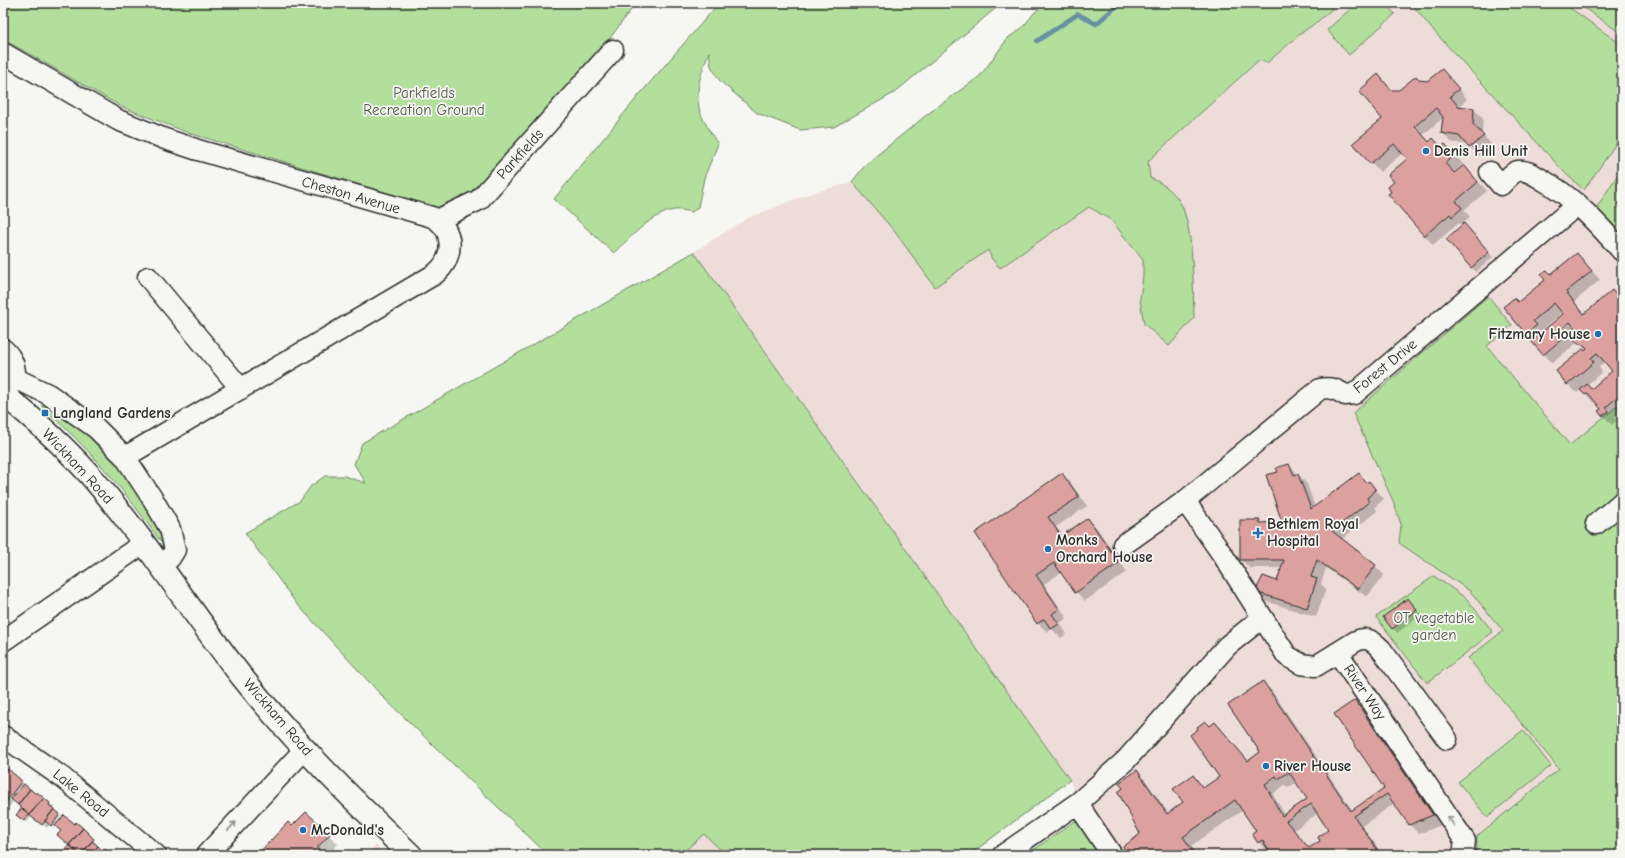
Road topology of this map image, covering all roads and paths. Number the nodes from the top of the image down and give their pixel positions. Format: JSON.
{"nodes":[{"id":1,"x":613,"y":50,"type":"dead end"},
{"id":2,"x":3,"y":53,"type":"edge"},
{"id":3,"x":1490,"y":172,"type":"dead end"},
{"id":4,"x":1578,"y":204,"type":"junction"},
{"id":5,"x":437,"y":220,"type":"junction"},
{"id":6,"x":1622,"y":251,"type":"edge"},
{"id":7,"x":148,"y":277,"type":"dead end"},
{"id":8,"x":3,"y":349,"type":"edge"},
{"id":9,"x":7,"y":388,"type":"edge"},
{"id":10,"x":241,"y":389,"type":"junction"},
{"id":11,"x":125,"y":457,"type":"junction"},
{"id":12,"x":1185,"y":501,"type":"junction"},
{"id":13,"x":1622,"y":502,"type":"edge"},
{"id":14,"x":1596,"y":524,"type":"dead end"},
{"id":15,"x":144,"y":543,"type":"junction"},
{"id":16,"x":1123,"y":545,"type":"dead end"},
{"id":17,"x":160,"y":565,"type":"junction"},
{"id":18,"x":1262,"y":618,"type":"junction"},
{"id":19,"x":3,"y":640,"type":"edge"},
{"id":20,"x":1338,"y":653,"type":"junction"},
{"id":21,"x":3,"y":736,"type":"edge"},
{"id":22,"x":1447,"y":739,"type":"dead end"},
{"id":23,"x":305,"y":749,"type":"junction"},
{"id":24,"x":1079,"y":802,"type":"junction"},
{"id":25,"x":156,"y":855,"type":"edge"},
{"id":26,"x":206,"y":855,"type":"edge"},
{"id":27,"x":411,"y":855,"type":"edge"},
{"id":28,"x":1003,"y":855,"type":"edge"},
{"id":29,"x":1112,"y":855,"type":"edge"},
{"id":30,"x":1463,"y":855,"type":"edge"}],
"edges":[{"from":1,"to":5,"type":"street","name":"Parkfields"},
{"from":2,"to":5,"type":"street","name":"Cheston Avenue"},
{"from":3,"to":4,"type":"street"},
{"from":4,"to":6,"type":"street"},
{"from":4,"to":12,"type":"street","name":"Forest Drive"},
{"from":5,"to":10,"type":"street"},
{"from":7,"to":10,"type":"street"},
{"from":8,"to":9,"type":"street"},
{"from":9,"to":11,"type":"street"},
{"from":9,"to":15,"type":"highway","name":"Wickham Road"},
{"from":10,"to":11,"type":"street"},
{"from":11,"to":17,"type":"street"},
{"from":12,"to":16,"type":"street","name":"Forest Drive"},
{"from":12,"to":18,"type":"street","name":"River Way"},
{"from":13,"to":14,"type":"street"},
{"from":15,"to":17,"type":"highway","name":"Wickham Road"},
{"from":15,"to":19,"type":"street"},
{"from":17,"to":23,"type":"highway","name":"Wickham Road"},
{"from":18,"to":20,"type":"street","name":"River Way"},
{"from":18,"to":24,"type":"street"},
{"from":20,"to":22,"type":"street"},
{"from":30,"to":20,"type":"street","name":"River Way","one_way":true},
{"from":21,"to":25,"type":"street","name":"Lake Road"},
{"from":26,"to":23,"type":"street","one_way":true},
{"from":23,"to":27,"type":"highway","name":"Wickham Road"},
{"from":24,"to":28,"type":"street"},
{"from":24,"to":29,"type":"street"}]}
